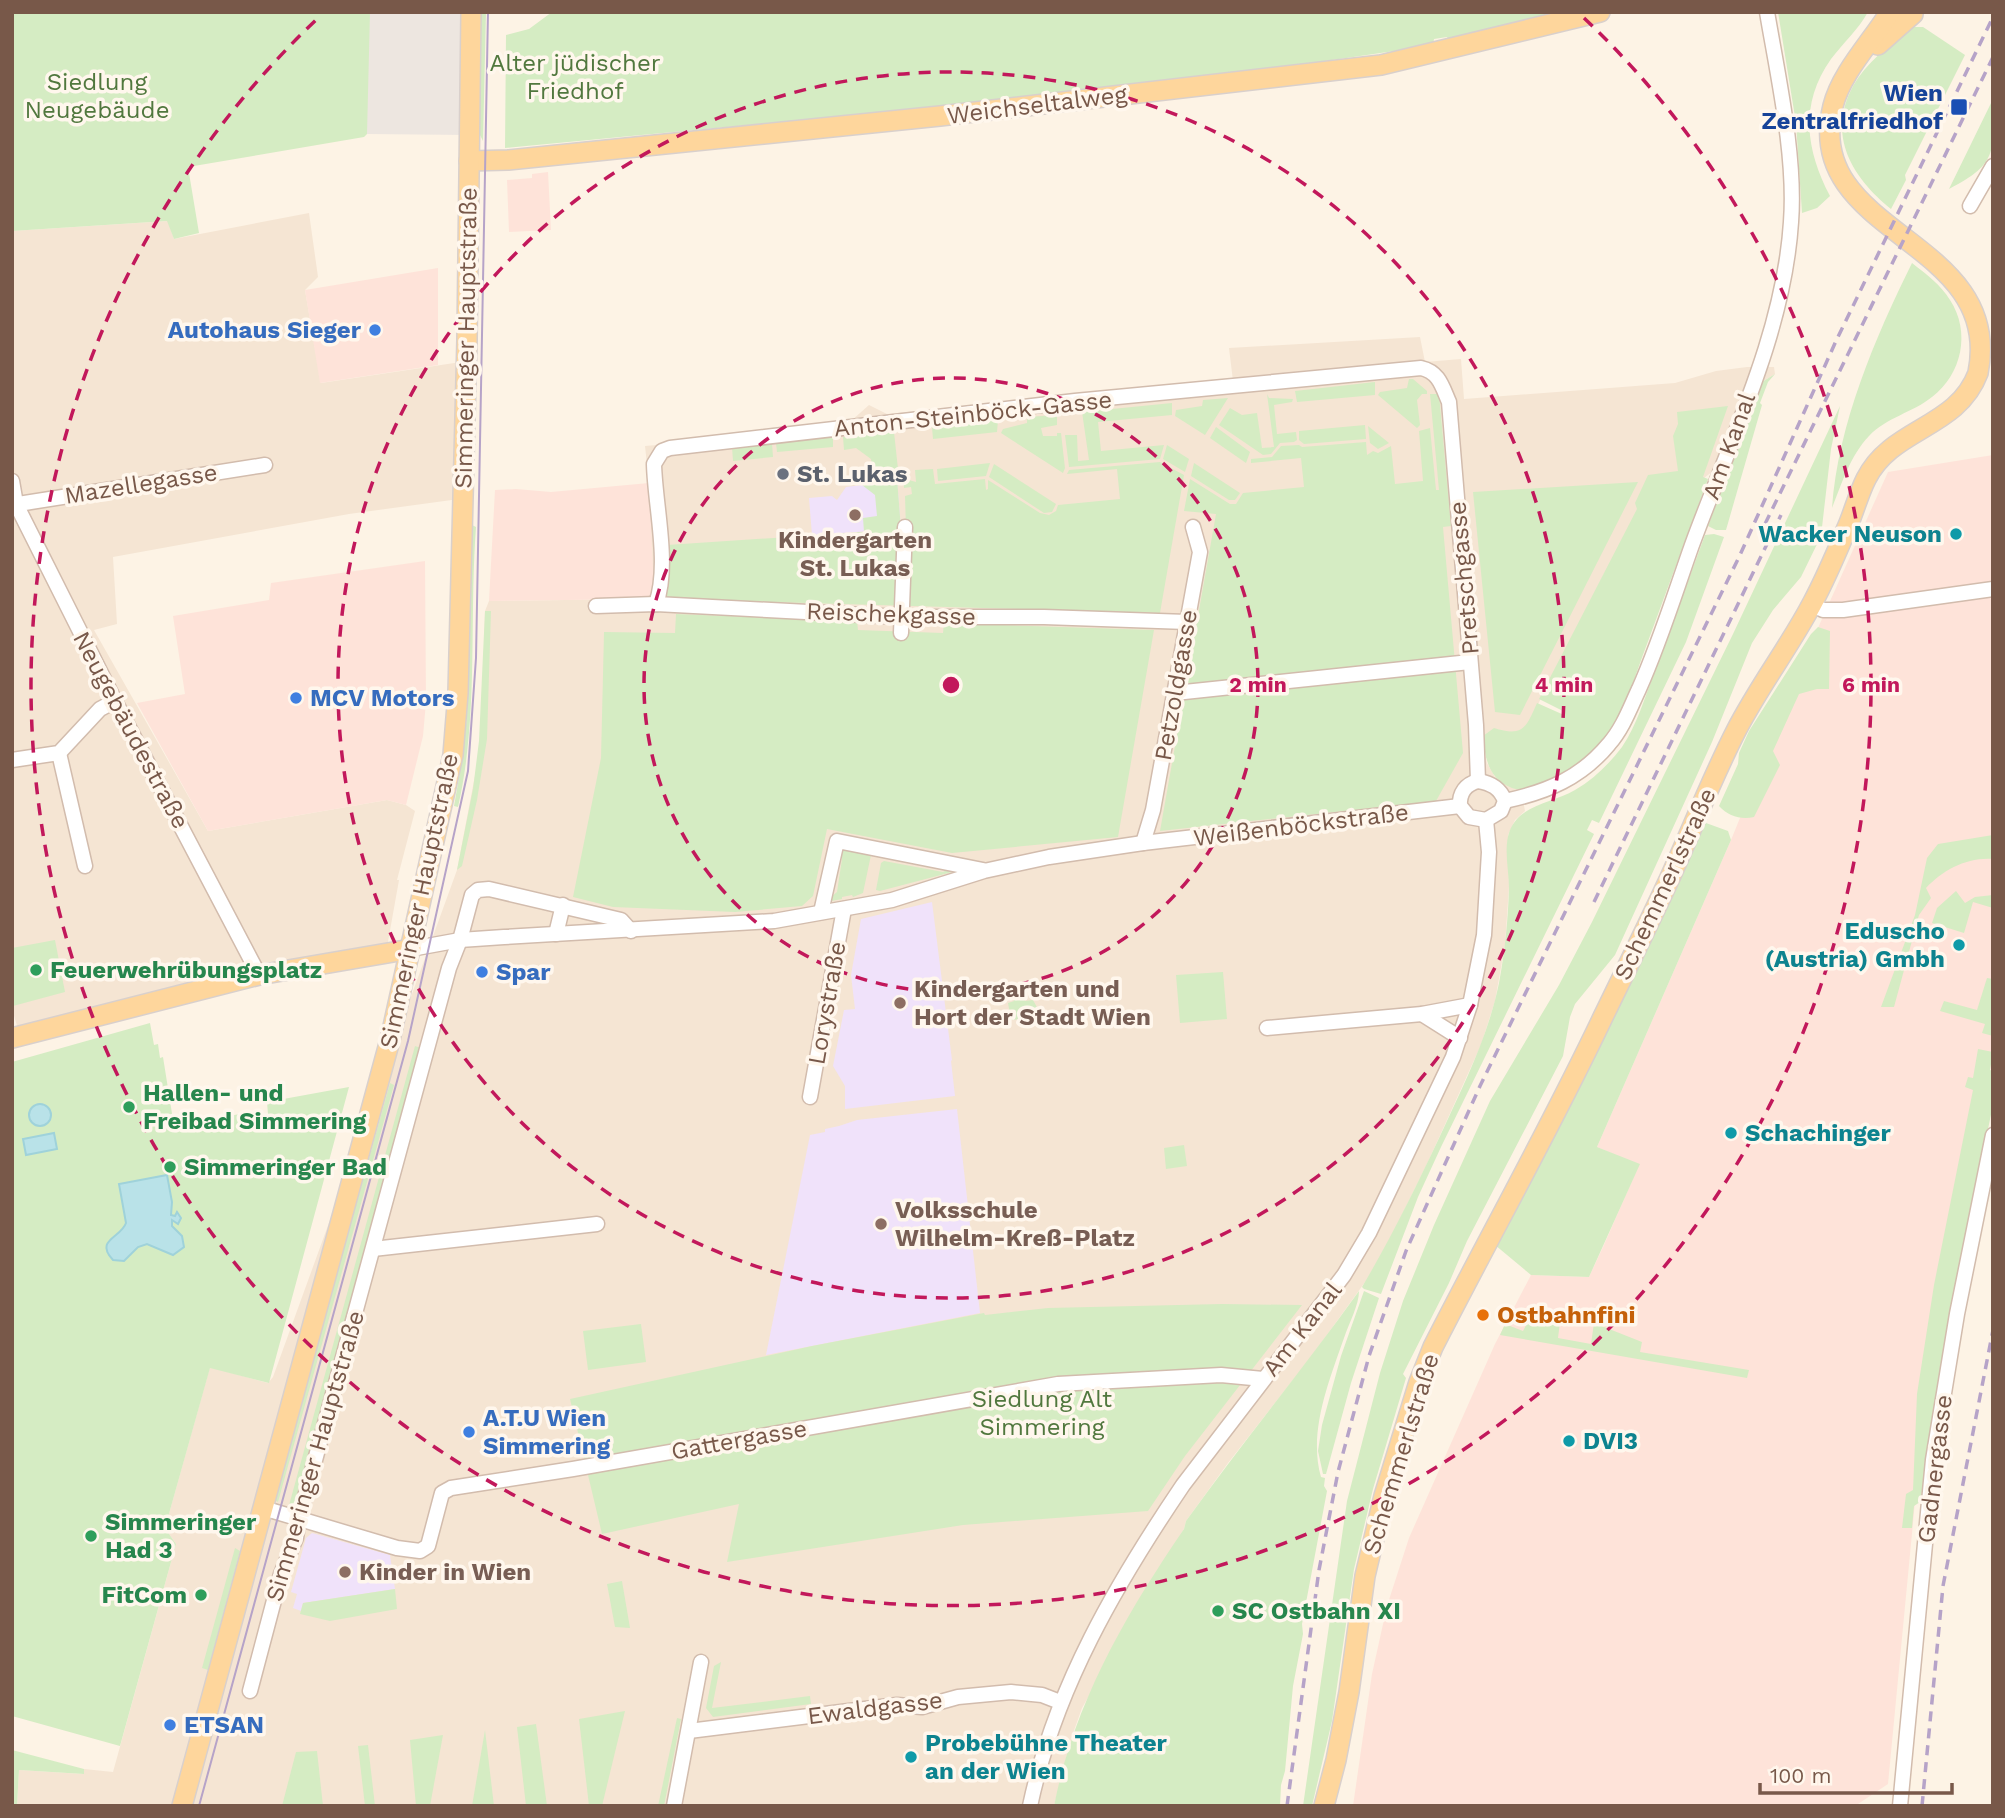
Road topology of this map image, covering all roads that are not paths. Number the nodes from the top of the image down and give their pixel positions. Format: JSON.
{"nodes":[{"id":1,"x":471,"y":12,"type":"edge"},
{"id":2,"x":1600,"y":12,"type":"edge"},
{"id":3,"x":1767,"y":12,"type":"edge"},
{"id":4,"x":1890,"y":12,"type":"edge"},
{"id":5,"x":1918,"y":13,"type":"edge"},
{"id":6,"x":1855,"y":64,"type":"junction"},
{"id":7,"x":469,"y":161,"type":"junction"},
{"id":8,"x":1993,"y":166,"type":"edge"},
{"id":9,"x":1970,"y":206,"type":"dead end"},
{"id":10,"x":1438,"y":377,"type":"joint"},
{"id":11,"x":265,"y":465,"type":"dead end"},
{"id":12,"x":12,"y":481,"type":"edge"},
{"id":13,"x":14,"y":505,"type":"edge"},
{"id":14,"x":905,"y":527,"type":"dead end"},
{"id":15,"x":1194,"y":527,"type":"dead end"},
{"id":16,"x":1993,"y":589,"type":"edge"},
{"id":17,"x":656,"y":604,"type":"junction"},
{"id":18,"x":1812,"y":605,"type":"junction"},
{"id":19,"x":596,"y":606,"type":"dead end"},
{"id":20,"x":901,"y":617,"type":"junction"},
{"id":21,"x":1187,"y":622,"type":"junction"},
{"id":22,"x":901,"y":634,"type":"dead end"},
{"id":23,"x":1470,"y":662,"type":"junction"},
{"id":24,"x":1175,"y":693,"type":"junction"},
{"id":25,"x":115,"y":701,"type":"junction"},
{"id":26,"x":59,"y":753,"type":"junction"},
{"id":27,"x":12,"y":760,"type":"edge"},
{"id":28,"x":1478,"y":781,"type":"junction"},
{"id":29,"x":1505,"y":801,"type":"junction"},
{"id":30,"x":1460,"y":806,"type":"junction"},
{"id":31,"x":1486,"y":820,"type":"junction"},
{"id":32,"x":1143,"y":844,"type":"junction"},
{"id":33,"x":85,"y":866,"type":"dead end"},
{"id":34,"x":984,"y":871,"type":"junction"},
{"id":35,"x":564,"y":905,"type":"junction"},
{"id":36,"x":844,"y":909,"type":"junction"},
{"id":37,"x":821,"y":912,"type":"junction"},
{"id":38,"x":631,"y":930,"type":"junction"},
{"id":39,"x":556,"y":934,"type":"junction"},
{"id":40,"x":460,"y":940,"type":"junction"},
{"id":41,"x":411,"y":949,"type":"junction"},
{"id":42,"x":259,"y":975,"type":"junction"},
{"id":43,"x":1471,"y":1005,"type":"junction"},
{"id":44,"x":1422,"y":1014,"type":"junction"},
{"id":45,"x":1267,"y":1028,"type":"dead end"},
{"id":46,"x":12,"y":1038,"type":"edge"},
{"id":47,"x":1460,"y":1038,"type":"junction"},
{"id":48,"x":810,"y":1097,"type":"dead end"},
{"id":49,"x":1993,"y":1135,"type":"edge"},
{"id":50,"x":597,"y":1224,"type":"dead end"},
{"id":51,"x":373,"y":1249,"type":"junction"},
{"id":52,"x":1263,"y":1379,"type":"junction"},
{"id":53,"x":263,"y":1508,"type":"junction"},
{"id":54,"x":299,"y":1519,"type":"junction"},
{"id":55,"x":701,"y":1662,"type":"dead end"},
{"id":56,"x":250,"y":1691,"type":"dead end"},
{"id":57,"x":1060,"y":1702,"type":"junction"},
{"id":58,"x":690,"y":1731,"type":"junction"},
{"id":59,"x":182,"y":1806,"type":"edge"},
{"id":60,"x":674,"y":1806,"type":"edge"},
{"id":61,"x":1030,"y":1806,"type":"edge"},
{"id":62,"x":1324,"y":1806,"type":"edge"},
{"id":63,"x":1900,"y":1806,"type":"edge"}],
"edges":[{"from":1,"to":7,"type":"main road","name":"Simmeringer Hauptstraße"},
{"from":2,"to":7,"type":"main road","name":"Weichseltalweg"},
{"from":3,"to":29,"type":"street","name":"Am Kanal"},
{"from":4,"to":6,"type":"main road","name":"Schemmerlstraße"},
{"from":5,"to":6,"type":"main road"},
{"from":6,"to":18,"type":"main road","name":"Schemmerlstraße"},
{"from":7,"to":41,"type":"main road","name":"Simmeringer Hauptstraße"},
{"from":8,"to":9,"type":"street"},
{"from":10,"to":17,"type":"street","name":"Anton-Steinböck-Gasse"},
{"from":10,"to":23,"type":"street","name":"Pretschgasse"},
{"from":11,"to":13,"type":"street","name":"Mazellegasse"},
{"from":12,"to":13,"type":"street","name":"Neugebäudestraße"},
{"from":13,"to":25,"type":"street","name":"Neugebäudestraße"},
{"from":14,"to":20,"type":"street"},
{"from":15,"to":21,"type":"street","name":"Petzoldgasse"},
{"from":16,"to":18,"type":"street"},
{"from":17,"to":19,"type":"street","name":"Reischekgasse"},
{"from":17,"to":20,"type":"street","name":"Reischekgasse"},
{"from":18,"to":62,"type":"main road","name":"Schemmerlstraße"},
{"from":20,"to":21,"type":"street","name":"Reischekgasse"},
{"from":20,"to":22,"type":"street"},
{"from":21,"to":24,"type":"street","name":"Petzoldgasse"},
{"from":23,"to":24,"type":"street"},
{"from":23,"to":28,"type":"street","name":"Pretschgasse"},
{"from":24,"to":32,"type":"street","name":"Petzoldgasse"},
{"from":25,"to":26,"type":"street"},
{"from":25,"to":42,"type":"street","name":"Neugebäudestraße"},
{"from":26,"to":27,"type":"street"},
{"from":26,"to":33,"type":"street"},
{"from":28,"to":29,"type":"street"},
{"from":28,"to":30,"type":"street"},
{"from":29,"to":31,"type":"street","name":"Am Kanal"},
{"from":30,"to":31,"type":"street"},
{"from":30,"to":32,"type":"street","name":"Weißenböckstraße"},
{"from":31,"to":43,"type":"street","name":"Am Kanal"},
{"from":32,"to":34,"type":"street","name":"Weißenböckstraße"},
{"from":34,"to":36,"type":"street","name":"Weißenböckstraße"},
{"from":34,"to":37,"type":"street"},
{"from":35,"to":38,"type":"street"},
{"from":35,"to":39,"type":"street"},
{"from":35,"to":40,"type":"street"},
{"from":36,"to":37,"type":"street","name":"Weißenböckstraße"},
{"from":36,"to":48,"type":"street","name":"Lorystraße"},
{"from":37,"to":38,"type":"street"},
{"from":38,"to":39,"type":"street"},
{"from":39,"to":40,"type":"street"},
{"from":40,"to":41,"type":"street"},
{"from":40,"to":51,"type":"street","name":"Simmeringer Hauptstraße"},
{"from":41,"to":42,"type":"main road"},
{"from":41,"to":53,"type":"main road","name":"Simmeringer Hauptstraße"},
{"from":42,"to":46,"type":"main road"},
{"from":43,"to":44,"type":"street"},
{"from":43,"to":47,"type":"street","name":"Am Kanal"},
{"from":44,"to":45,"type":"street"},
{"from":44,"to":47,"type":"street"},
{"from":47,"to":52,"type":"street","name":"Am Kanal"},
{"from":49,"to":63,"type":"street","name":"Gadnergasse"},
{"from":50,"to":51,"type":"street"},
{"from":51,"to":54,"type":"street","name":"Simmeringer Hauptstraße"},
{"from":52,"to":54,"type":"street","name":"Gattergasse"},
{"from":52,"to":57,"type":"street","name":"Am Kanal"},
{"from":53,"to":54,"type":"street","name":"Gattergasse"},
{"from":53,"to":59,"type":"main road","name":"Simmeringer Hauptstraße"},
{"from":54,"to":56,"type":"street","name":"Simmeringer Hauptstraße"},
{"from":55,"to":58,"type":"street"},
{"from":57,"to":58,"type":"street","name":"Ewaldgasse"},
{"from":57,"to":61,"type":"street","name":"Am Kanal"},
{"from":58,"to":60,"type":"street"}]}
